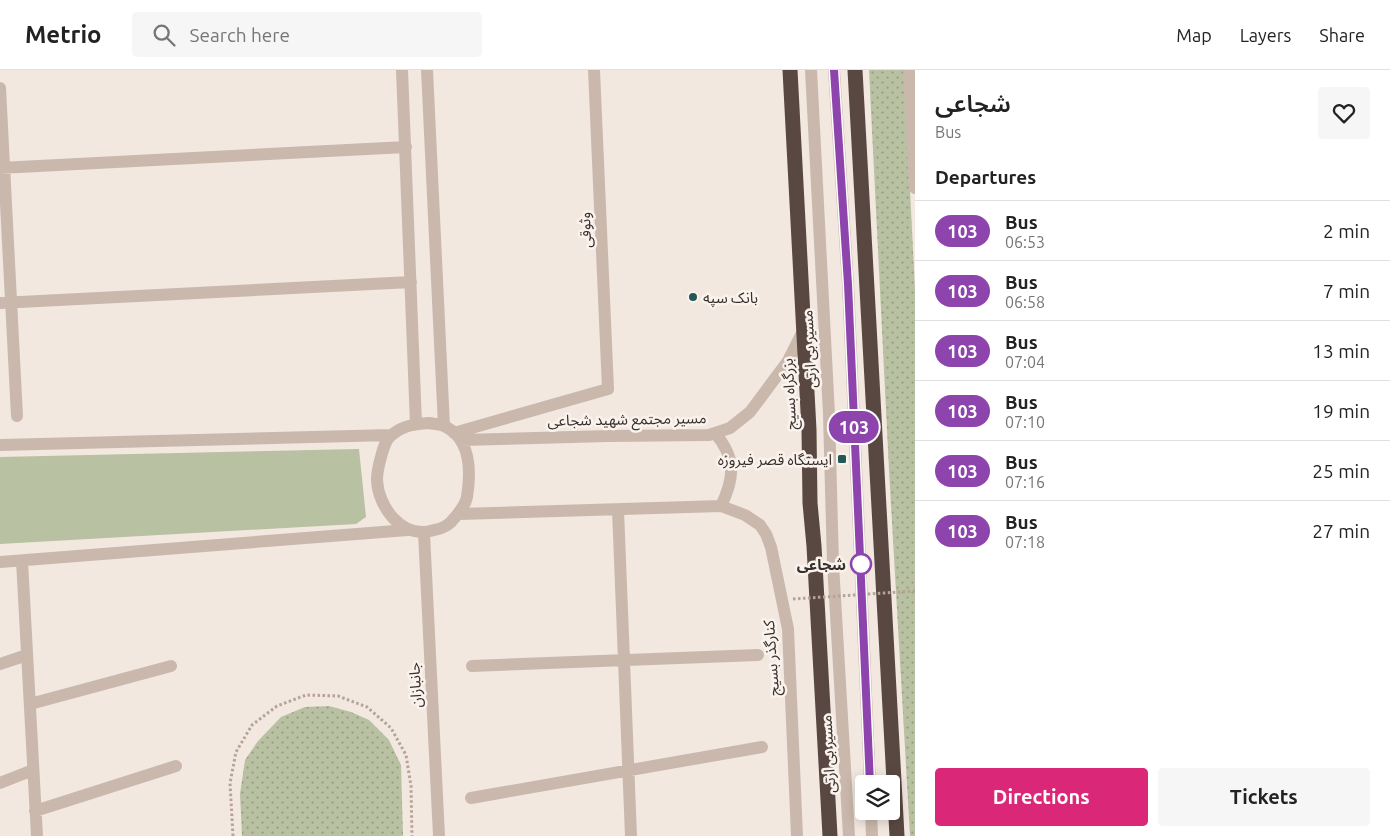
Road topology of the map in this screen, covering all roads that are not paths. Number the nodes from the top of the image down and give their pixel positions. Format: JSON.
{"nodes":[{"id":1,"x":402,"y":70,"type":"edge"},
{"id":2,"x":427,"y":70,"type":"edge"},
{"id":3,"x":594,"y":70,"type":"edge"},
{"id":4,"x":790,"y":70,"type":"edge"},
{"id":5,"x":811,"y":70,"type":"edge"},
{"id":6,"x":834,"y":70,"type":"edge"},
{"id":7,"x":855,"y":70,"type":"edge"},
{"id":8,"x":909,"y":70,"type":"edge"},
{"id":9,"x":0,"y":88,"type":"edge"},
{"id":10,"x":406,"y":147,"type":"junction"},
{"id":11,"x":2,"y":168,"type":"edge"},
{"id":12,"x":915,"y":188,"type":"edge"},
{"id":13,"x":411,"y":282,"type":"junction"},
{"id":14,"x":6,"y":303,"type":"edge"},
{"id":15,"x":804,"y":331,"type":"junction"},
{"id":16,"x":17,"y":416,"type":"dead end"},
{"id":17,"x":416,"y":424,"type":"junction"},
{"id":18,"x":453,"y":433,"type":"junction"},
{"id":19,"x":715,"y":433,"type":"junction"},
{"id":20,"x":391,"y":435,"type":"junction"},
{"id":21,"x":0,"y":445,"type":"edge"},
{"id":22,"x":721,"y":506,"type":"junction"},
{"id":23,"x":618,"y":510,"type":"junction"},
{"id":24,"x":459,"y":514,"type":"junction"},
{"id":25,"x":408,"y":530,"type":"junction"},
{"id":26,"x":424,"y":532,"type":"junction"},
{"id":27,"x":22,"y":561,"type":"junction"},
{"id":28,"x":0,"y":562,"type":"edge"},
{"id":29,"x":758,"y":654,"type":"dead end"},
{"id":30,"x":27,"y":655,"type":"junction"},
{"id":31,"x":624,"y":660,"type":"junction"},
{"id":32,"x":0,"y":664,"type":"edge"},
{"id":33,"x":171,"y":666,"type":"dead end"},
{"id":34,"x":472,"y":666,"type":"dead end"},
{"id":35,"x":30,"y":704,"type":"junction"},
{"id":36,"x":762,"y":747,"type":"dead end"},
{"id":37,"x":176,"y":766,"type":"dead end"},
{"id":38,"x":33,"y":770,"type":"junction"},
{"id":39,"x":628,"y":770,"type":"junction"},
{"id":40,"x":870,"y":775,"type":"edge"},
{"id":41,"x":0,"y":783,"type":"edge"},
{"id":42,"x":471,"y":798,"type":"dead end"},
{"id":43,"x":35,"y":811,"type":"junction"},
{"id":44,"x":871,"y":820,"type":"edge"},
{"id":45,"x":37,"y":836,"type":"edge"},
{"id":46,"x":439,"y":836,"type":"edge"},
{"id":47,"x":631,"y":836,"type":"edge"},
{"id":48,"x":797,"y":836,"type":"edge"},
{"id":49,"x":830,"y":836,"type":"edge"},
{"id":50,"x":849,"y":836,"type":"edge"},
{"id":51,"x":872,"y":836,"type":"edge"},
{"id":52,"x":897,"y":836,"type":"edge"}],
"edges":[{"from":1,"to":10,"type":"street"},
{"from":2,"to":18,"type":"street"},
{"from":3,"to":18,"type":"street","name":"وثوقی"},
{"from":4,"to":15,"type":"highway","name":"بزرگراه بسیج"},
{"from":5,"to":50,"type":"street","name":"مسیر بی ارتی"},
{"from":6,"to":40,"type":"street"},
{"from":7,"to":52,"type":"highway"},
{"from":8,"to":12,"type":"street"},
{"from":9,"to":11,"type":"street"},
{"from":10,"to":11,"type":"street"},
{"from":10,"to":13,"type":"street"},
{"from":11,"to":14,"type":"street"},
{"from":13,"to":14,"type":"street"},
{"from":13,"to":17,"type":"street"},
{"from":14,"to":16,"type":"street"},
{"from":15,"to":19,"type":"street","name":"مسیر مجتمع شهید شجاعی"},
{"from":15,"to":49,"type":"highway","name":"بزرگراه بسیج"},
{"from":17,"to":18,"type":"street"},
{"from":17,"to":20,"type":"street"},
{"from":18,"to":19,"type":"street","name":"مسیر مجتمع شهید شجاعی"},
{"from":18,"to":24,"type":"street"},
{"from":19,"to":22,"type":"street"},
{"from":20,"to":21,"type":"street"},
{"from":20,"to":25,"type":"street"},
{"from":22,"to":23,"type":"street"},
{"from":22,"to":48,"type":"street","name":"کنارگذر بسیج"},
{"from":23,"to":24,"type":"street"},
{"from":23,"to":31,"type":"street"},
{"from":24,"to":26,"type":"street"},
{"from":25,"to":26,"type":"street"},
{"from":25,"to":27,"type":"street"},
{"from":26,"to":46,"type":"street","name":"جانبازان"},
{"from":27,"to":28,"type":"street"},
{"from":27,"to":30,"type":"street"},
{"from":29,"to":31,"type":"street"},
{"from":30,"to":32,"type":"street"},
{"from":30,"to":35,"type":"street"},
{"from":31,"to":34,"type":"street"},
{"from":31,"to":39,"type":"street"},
{"from":33,"to":35,"type":"street"},
{"from":35,"to":38,"type":"street"},
{"from":36,"to":39,"type":"street"},
{"from":37,"to":43,"type":"street"},
{"from":38,"to":41,"type":"street"},
{"from":38,"to":43,"type":"street"},
{"from":39,"to":42,"type":"street"},
{"from":39,"to":47,"type":"street"},
{"from":43,"to":45,"type":"street"},
{"from":44,"to":51,"type":"street"}]}
